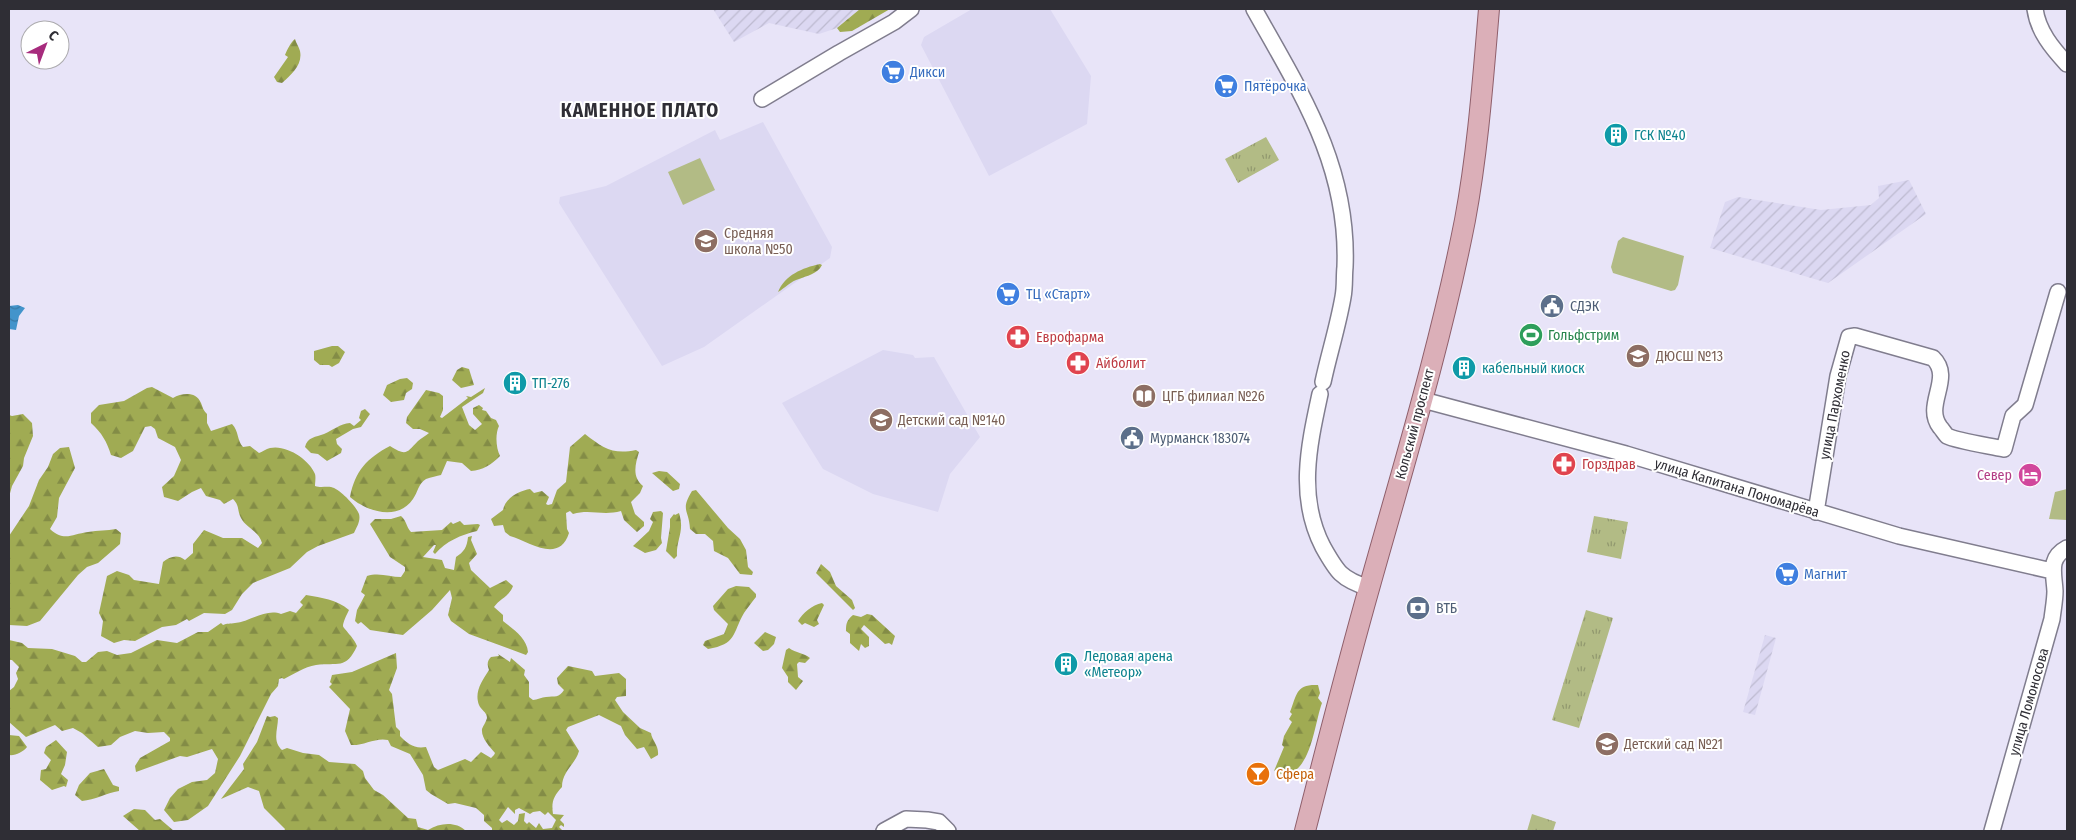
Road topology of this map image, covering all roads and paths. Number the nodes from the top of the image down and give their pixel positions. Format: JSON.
{"nodes":[{"id":1,"x":911,"y":9,"type":"edge"},
{"id":2,"x":1254,"y":9,"type":"edge"},
{"id":3,"x":1489,"y":9,"type":"edge"},
{"id":4,"x":2035,"y":9,"type":"edge"},
{"id":5,"x":2067,"y":64,"type":"edge"},
{"id":6,"x":762,"y":99,"type":"dead end"},
{"id":7,"x":2058,"y":292,"type":"dead end"},
{"id":8,"x":1423,"y":400,"type":"junction"},
{"id":9,"x":1816,"y":512,"type":"junction"},
{"id":10,"x":2067,"y":548,"type":"edge"},
{"id":11,"x":2052,"y":571,"type":"junction"},
{"id":12,"x":1369,"y":588,"type":"junction"},
{"id":13,"x":884,"y":831,"type":"edge"},
{"id":14,"x":948,"y":831,"type":"edge"},
{"id":15,"x":1305,"y":831,"type":"edge"},
{"id":16,"x":1992,"y":831,"type":"edge"}],
"edges":[{"from":1,"to":6,"type":"street"},
{"from":2,"to":12,"type":"street"},
{"from":3,"to":8,"type":"main road","name":"Кольский проспект"},
{"from":4,"to":5,"type":"street"},
{"from":7,"to":9,"type":"street","name":"улица Пархоменко"},
{"from":8,"to":9,"type":"street","name":"улица Капитана Пономарёва"},
{"from":8,"to":12,"type":"main road","name":"Кольский проспект"},
{"from":9,"to":11,"type":"street","name":"улица Капитана Пономарёва"},
{"from":10,"to":11,"type":"street"},
{"from":11,"to":16,"type":"street","name":"улица Ломоносова"},
{"from":12,"to":15,"type":"main road","name":"Кольский проспект"},
{"from":13,"to":14,"type":"street"}]}
